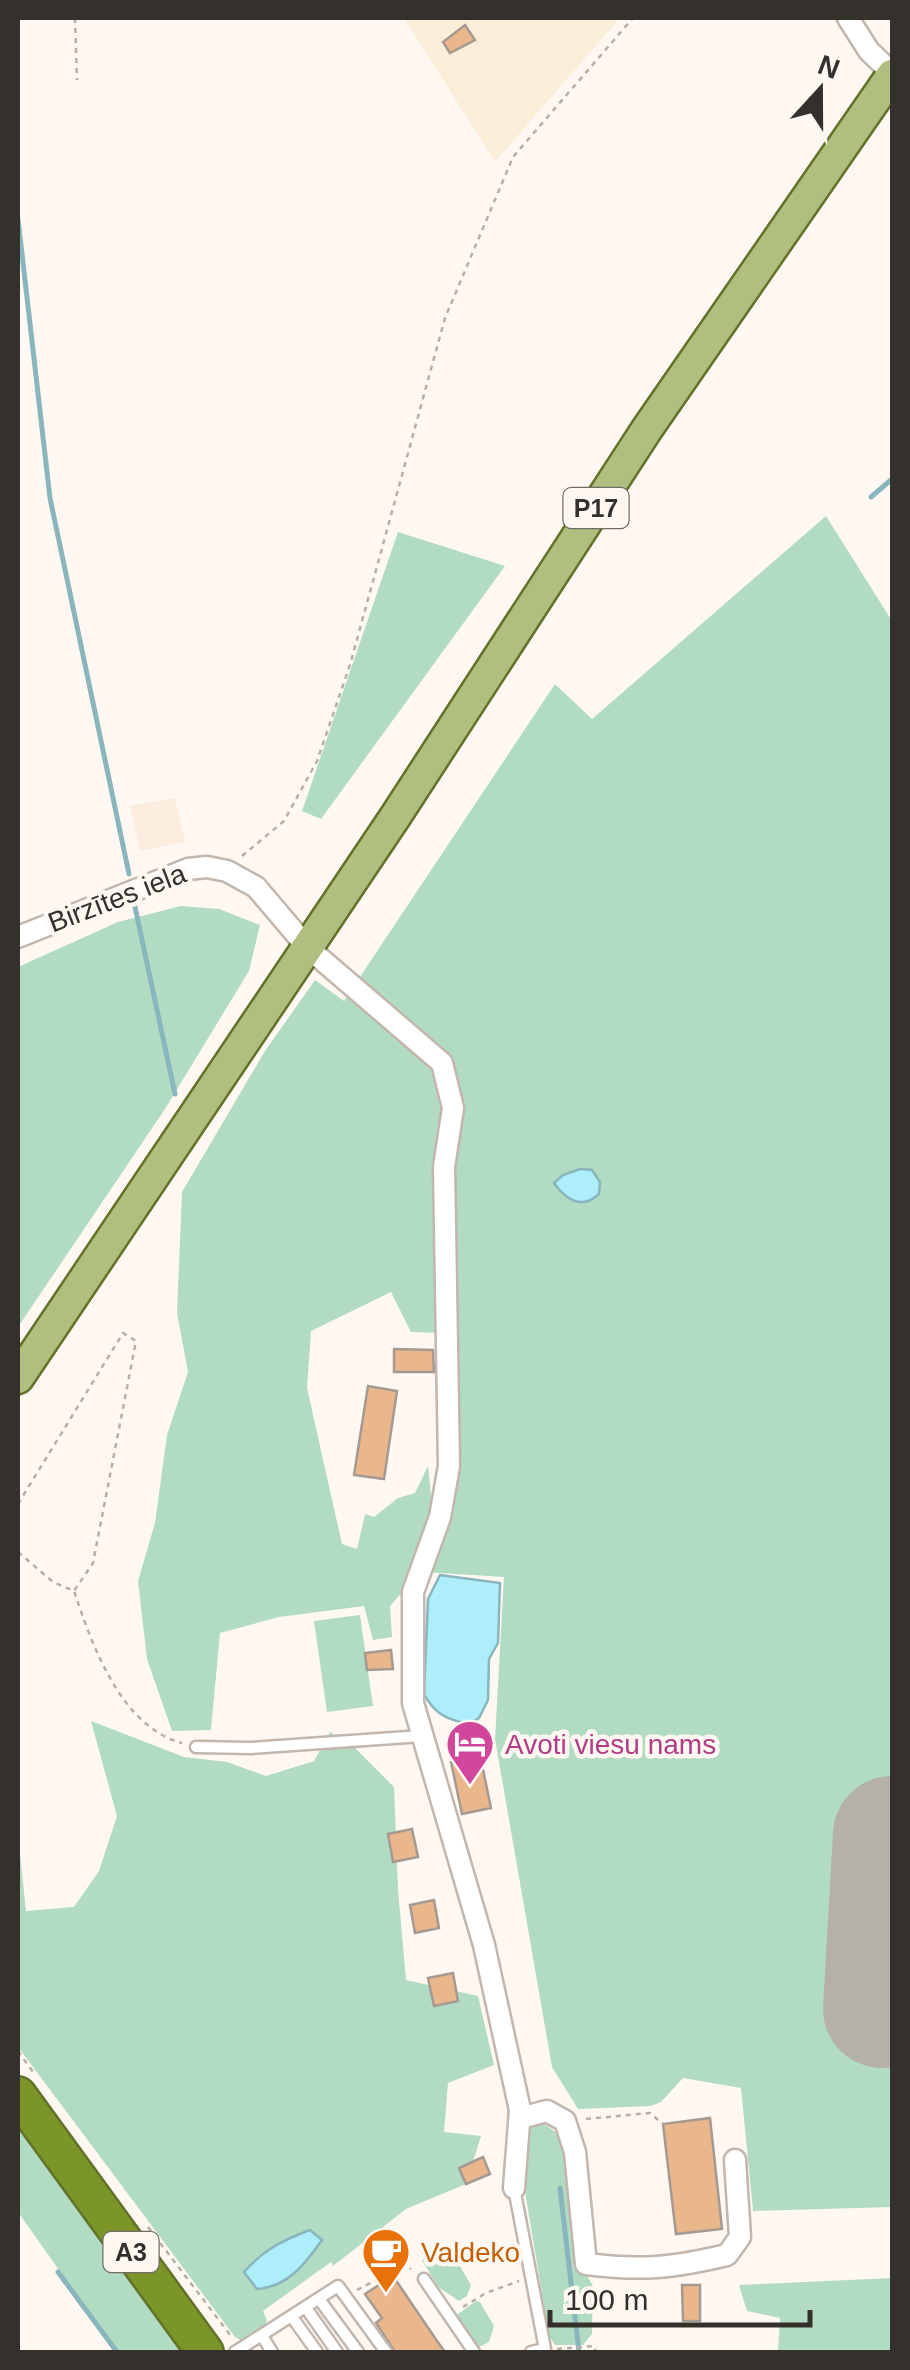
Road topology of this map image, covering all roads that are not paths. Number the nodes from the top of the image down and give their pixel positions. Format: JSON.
{"nodes":[{"id":1,"x":848,"y":18,"type":"edge"},
{"id":2,"x":892,"y":74,"type":"edge"},
{"id":3,"x":18,"y":937,"type":"edge"},
{"id":4,"x":306,"y":946,"type":"junction"},
{"id":5,"x":18,"y":1378,"type":"edge"},
{"id":6,"x":422,"y":1736,"type":"junction"},
{"id":7,"x":196,"y":1748,"type":"road end"},
{"id":8,"x":18,"y":2095,"type":"edge"},
{"id":9,"x":520,"y":2118,"type":"junction"},
{"id":10,"x":735,"y":2160,"type":"dead end"},
{"id":11,"x":514,"y":2188,"type":"joint"},
{"id":12,"x":424,"y":2280,"type":"road end"},
{"id":13,"x":319,"y":2299,"type":"junction"},
{"id":14,"x":306,"y":2308,"type":"junction"},
{"id":15,"x":292,"y":2317,"type":"junction"},
{"id":16,"x":262,"y":2336,"type":"junction"},
{"id":17,"x":205,"y":2352,"type":"edge"},
{"id":18,"x":235,"y":2352,"type":"edge"},
{"id":19,"x":272,"y":2352,"type":"edge"},
{"id":20,"x":318,"y":2352,"type":"edge"},
{"id":21,"x":337,"y":2352,"type":"edge"},
{"id":22,"x":358,"y":2352,"type":"edge"},
{"id":23,"x":386,"y":2352,"type":"edge"},
{"id":24,"x":474,"y":2352,"type":"edge"},
{"id":25,"x":531,"y":2352,"type":"edge"}],
"edges":[{"from":1,"to":2,"type":"street"},
{"from":2,"to":4,"type":"main road","number":"P17"},
{"from":3,"to":4,"type":"street","name":"Birzītes iela"},
{"from":4,"to":5,"type":"main road","number":"P17"},
{"from":4,"to":6,"type":"street","name":"Birzītes iela"},
{"from":6,"to":7,"type":"lane"},
{"from":6,"to":9,"type":"street","name":"Birzītes iela"},
{"from":8,"to":17,"type":"highway","number":"A3"},
{"from":9,"to":10,"type":"street"},
{"from":9,"to":11,"type":"street","name":"Birzītes iela"},
{"from":11,"to":25,"type":"lane"},
{"from":12,"to":24,"type":"lane"},
{"from":13,"to":14,"type":"lane"},
{"from":13,"to":22,"type":"lane"},
{"from":13,"to":23,"type":"lane"},
{"from":14,"to":15,"type":"lane"},
{"from":14,"to":21,"type":"lane"},
{"from":15,"to":16,"type":"lane"},
{"from":15,"to":20,"type":"lane"},
{"from":16,"to":18,"type":"lane"},
{"from":16,"to":19,"type":"lane"}]}
